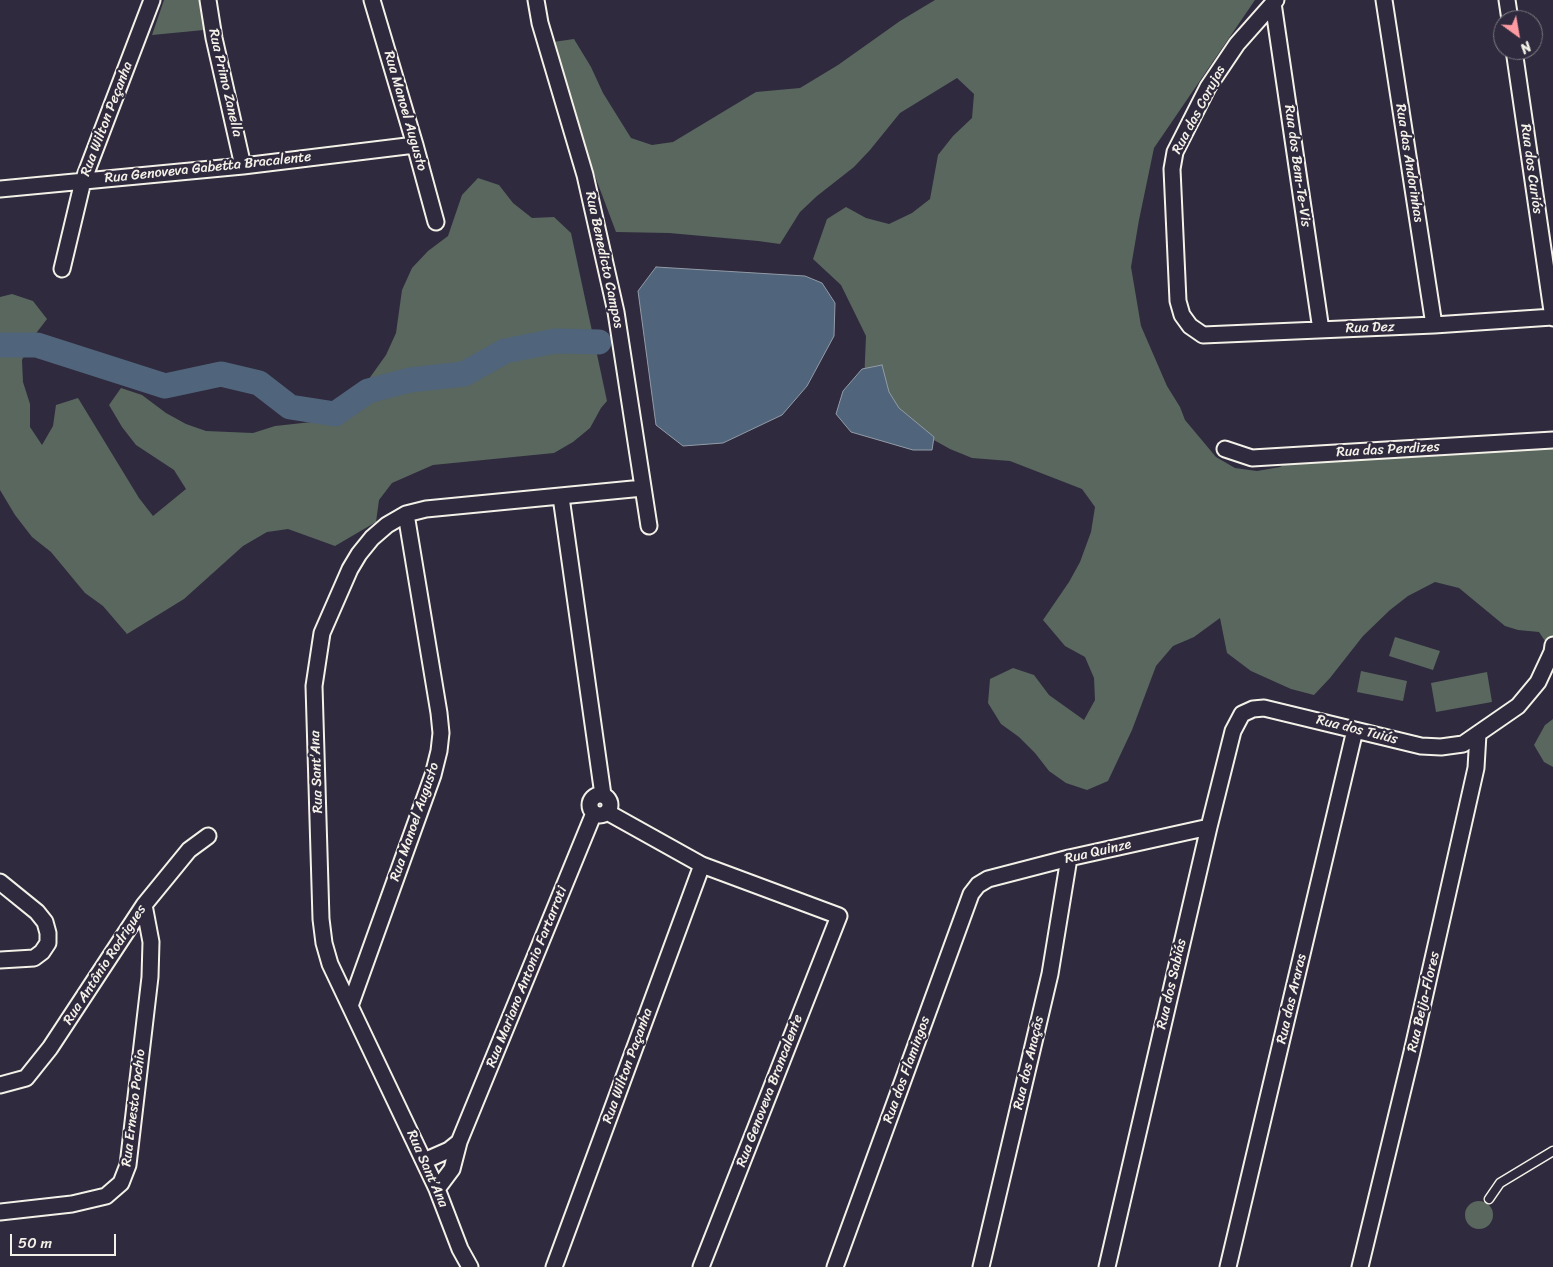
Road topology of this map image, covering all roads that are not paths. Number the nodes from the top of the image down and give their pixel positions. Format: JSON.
{"nodes":[{"id":1,"x":152,"y":0,"type":"edge"},
{"id":2,"x":208,"y":0,"type":"edge"},
{"id":3,"x":372,"y":0,"type":"edge"},
{"id":4,"x":536,"y":0,"type":"edge"},
{"id":5,"x":1384,"y":0,"type":"edge"},
{"id":6,"x":1275,"y":1,"type":"edge"},
{"id":7,"x":1515,"y":60,"type":"edge"},
{"id":8,"x":416,"y":145,"type":"junction"},
{"id":9,"x":244,"y":166,"type":"junction"},
{"id":10,"x":83,"y":181,"type":"junction"},
{"id":11,"x":0,"y":189,"type":"edge"},
{"id":12,"x":436,"y":222,"type":"dead end"},
{"id":13,"x":62,"y":269,"type":"dead end"},
{"id":14,"x":1553,"y":318,"type":"edge"},
{"id":15,"x":1190,"y":326,"type":"joint"},
{"id":16,"x":1434,"y":326,"type":"junction"},
{"id":17,"x":1321,"y":330,"type":"junction"},
{"id":18,"x":1553,"y":440,"type":"edge"},
{"id":19,"x":1225,"y":449,"type":"dead end"},
{"id":20,"x":643,"y":488,"type":"junction"},
{"id":21,"x":561,"y":497,"type":"junction"},
{"id":22,"x":406,"y":514,"type":"junction"},
{"id":23,"x":649,"y":526,"type":"dead end"},
{"id":24,"x":1553,"y":645,"type":"edge"},
{"id":25,"x":1253,"y":709,"type":"joint"},
{"id":26,"x":1355,"y":730,"type":"junction"},
{"id":27,"x":1478,"y":734,"type":"junction"},
{"id":28,"x":600,"y":812,"type":"junction"},
{"id":29,"x":1209,"y":827,"type":"junction"},
{"id":30,"x":208,"y":836,"type":"dead end"},
{"id":31,"x":1070,"y":858,"type":"junction"},
{"id":32,"x":702,"y":865,"type":"junction"},
{"id":33,"x":988,"y":879,"type":"joint"},
{"id":34,"x":0,"y":882,"type":"edge"},
{"id":35,"x":144,"y":906,"type":"junction"},
{"id":36,"x":0,"y":960,"type":"edge"},
{"id":37,"x":350,"y":1006,"type":"junction"},
{"id":38,"x":0,"y":1086,"type":"edge"},
{"id":39,"x":459,"y":1142,"type":"junction"},
{"id":40,"x":1553,"y":1151,"type":"edge"},
{"id":41,"x":424,"y":1161,"type":"junction"},
{"id":42,"x":437,"y":1189,"type":"junction"},
{"id":43,"x":1489,"y":1198,"type":"dead end"},
{"id":44,"x":0,"y":1212,"type":"edge"},
{"id":45,"x":470,"y":1267,"type":"edge"},
{"id":46,"x":554,"y":1267,"type":"edge"},
{"id":47,"x":701,"y":1267,"type":"edge"},
{"id":48,"x":835,"y":1267,"type":"edge"},
{"id":49,"x":981,"y":1267,"type":"edge"},
{"id":50,"x":1107,"y":1267,"type":"edge"},
{"id":51,"x":1228,"y":1267,"type":"edge"},
{"id":52,"x":1360,"y":1267,"type":"edge"}],
"edges":[{"from":1,"to":10,"type":"street","name":"Rua Wilton Peçanha"},
{"from":2,"to":9,"type":"street","name":"Rua Primo Zanella"},
{"from":3,"to":8,"type":"street","name":"Rua Manoel Augusto"},
{"from":4,"to":20,"type":"street","name":"Rua Benedicto Campos"},
{"from":5,"to":16,"type":"street","name":"Rua das Andorinhas"},
{"from":6,"to":15,"type":"street","name":"Rua das Corujas"},
{"from":6,"to":17,"type":"street","name":"Rua dos Bem-Te-Vis"},
{"from":7,"to":14,"type":"street","name":"Rua dos Curiós"},
{"from":8,"to":9,"type":"street","name":"Rua Genoveva Gabetta Bracalente"},
{"from":8,"to":12,"type":"street","name":"Rua Manoel Augusto"},
{"from":9,"to":10,"type":"street","name":"Rua Genoveva Gabetta Bracalente"},
{"from":10,"to":11,"type":"street","name":"Rua Genoveva Gabetta Bracalente"},
{"from":10,"to":13,"type":"street","name":"Rua Wilton Peçanha"},
{"from":14,"to":16,"type":"street","name":"Rua Dez"},
{"from":15,"to":17,"type":"street","name":"Rua Dez"},
{"from":16,"to":17,"type":"street","name":"Rua Dez"},
{"from":18,"to":19,"type":"street","name":"Rua das Perdizes"},
{"from":20,"to":21,"type":"street","name":"Rua Sant’Ana"},
{"from":20,"to":23,"type":"street","name":"Rua Benedicto Campos"},
{"from":21,"to":22,"type":"street","name":"Rua Sant’Ana"},
{"from":21,"to":28,"type":"street","name":"Rua Mariano Antonio Fartarroti"},
{"from":22,"to":37,"type":"street","name":"Rua Manoel Augusto"},
{"from":22,"to":37,"type":"street","name":"Rua Sant’Ana"},
{"from":24,"to":27,"type":"street"},
{"from":25,"to":26,"type":"street","name":"Rua dos Tuiús"},
{"from":25,"to":29,"type":"street","name":"Rua dos Sabiás"},
{"from":26,"to":27,"type":"street","name":"Rua dos Tuiús"},
{"from":26,"to":51,"type":"street","name":"Rua das Araras"},
{"from":27,"to":52,"type":"street","name":"Rua Beija-Flores"},
{"from":28,"to":32,"type":"street"},
{"from":28,"to":39,"type":"street","name":"Rua Mariano Antonio Fartarroti"},
{"from":29,"to":31,"type":"street","name":"Rua Quinze"},
{"from":29,"to":50,"type":"street","name":"Rua dos Sabiás"},
{"from":30,"to":35,"type":"street","name":"Rua Antônio Rodrigues"},
{"from":31,"to":33,"type":"street","name":"Rua Quinze"},
{"from":31,"to":49,"type":"street","name":"Rua dos Anaçãs"},
{"from":32,"to":46,"type":"street","name":"Rua Wilton Paçanha"},
{"from":32,"to":47,"type":"street","name":"Rua Genoveva Brancalente"},
{"from":33,"to":48,"type":"street","name":"Rua dos Flamingos"},
{"from":34,"to":36,"type":"street"},
{"from":35,"to":38,"type":"street","name":"Rua Antônio Rodrigues"},
{"from":35,"to":44,"type":"street","name":"Rua Ernesto Pochio"},
{"from":37,"to":41,"type":"street","name":"Rua Sant’Ana"},
{"from":39,"to":41,"type":"street"},
{"from":39,"to":42,"type":"street","name":"Rua Mariano Antonio Fartarroti"},
{"from":40,"to":43,"type":"lane"},
{"from":41,"to":42,"type":"street","name":"Rua Sant’Ana"},
{"from":42,"to":45,"type":"street","name":"Rua Sant’Ana"}]}
